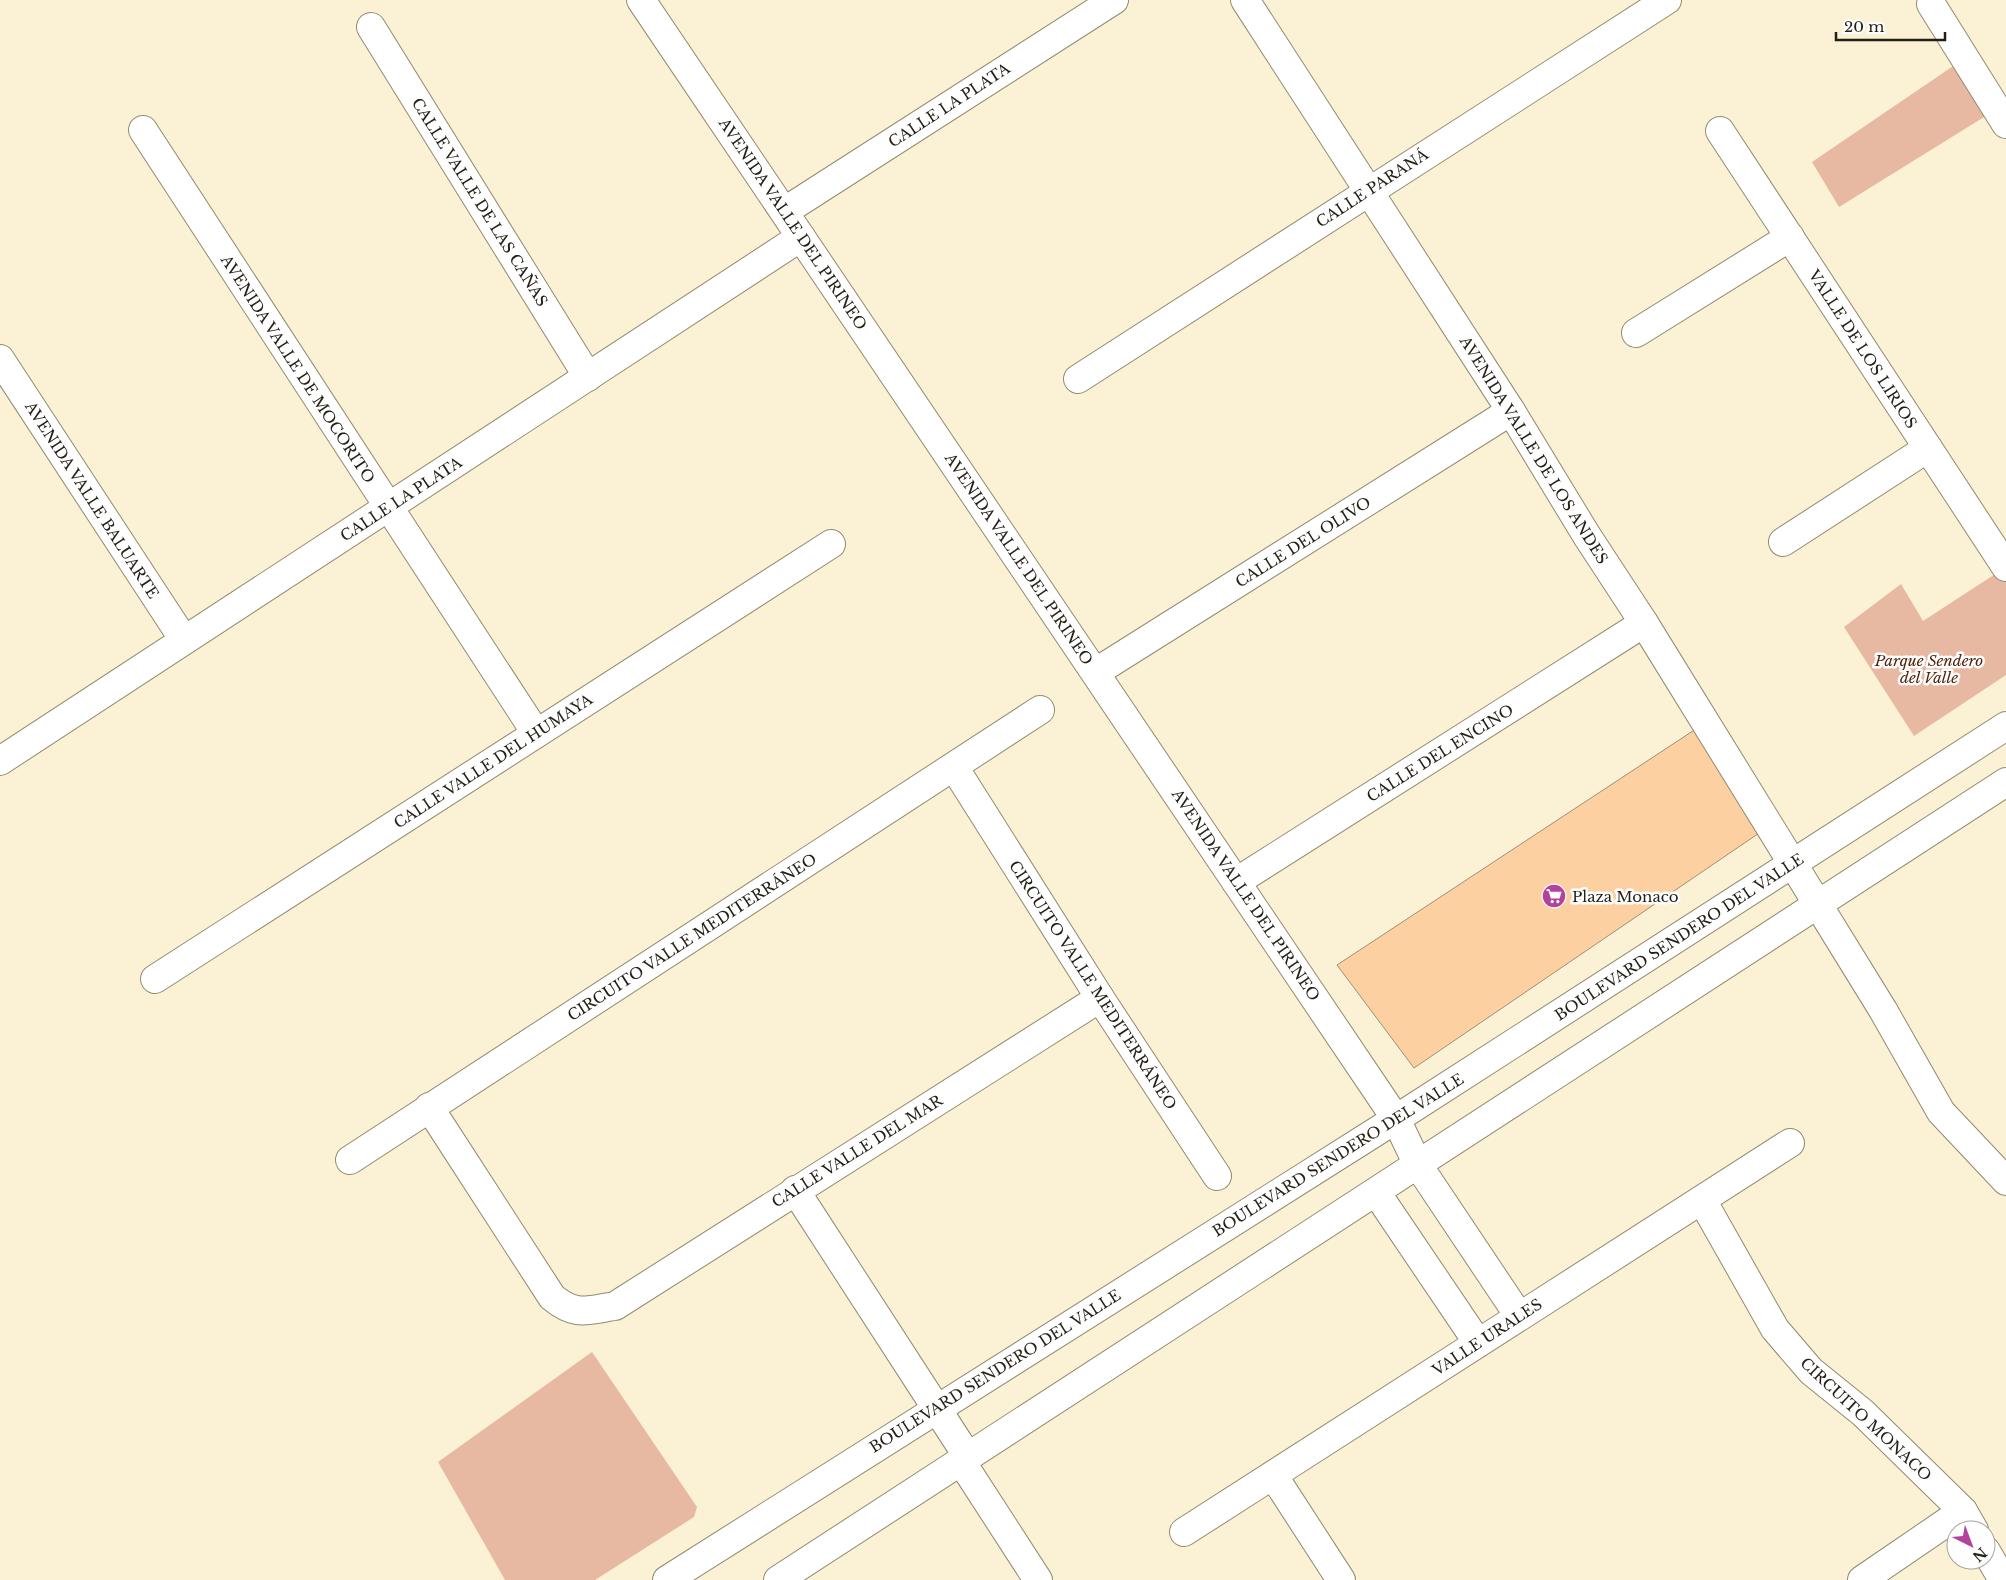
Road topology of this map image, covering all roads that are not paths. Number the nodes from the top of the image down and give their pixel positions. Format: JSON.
{"nodes":[{"id":1,"x":642,"y":0,"type":"edge"},
{"id":2,"x":1114,"y":0,"type":"edge"},
{"id":3,"x":1245,"y":0,"type":"edge"},
{"id":4,"x":1667,"y":0,"type":"edge"},
{"id":5,"x":1931,"y":4,"type":"dead end"},
{"id":6,"x":371,"y":27,"type":"dead end"},
{"id":7,"x":2006,"y":124,"type":"edge"},
{"id":8,"x":142,"y":130,"type":"dead end"},
{"id":9,"x":1720,"y":131,"type":"dead end"},
{"id":10,"x":1367,"y":191,"type":"junction"},
{"id":11,"x":785,"y":211,"type":"junction"},
{"id":12,"x":1790,"y":236,"type":"junction"},
{"id":13,"x":801,"y":237,"type":"junction"},
{"id":14,"x":1636,"y":333,"type":"dead end"},
{"id":15,"x":0,"y":359,"type":"edge"},
{"id":16,"x":588,"y":377,"type":"junction"},
{"id":17,"x":1078,"y":379,"type":"dead end"},
{"id":18,"x":1511,"y":411,"type":"junction"},
{"id":19,"x":1928,"y":448,"type":"junction"},
{"id":20,"x":388,"y":507,"type":"junction"},
{"id":21,"x":1783,"y":542,"type":"dead end"},
{"id":22,"x":832,"y":544,"type":"dead end"},
{"id":23,"x":2006,"y":567,"type":"edge"},
{"id":24,"x":1644,"y":623,"type":"junction"},
{"id":25,"x":184,"y":640,"type":"junction"},
{"id":26,"x":1096,"y":672,"type":"junction"},
{"id":27,"x":1040,"y":710,"type":"dead end"},
{"id":28,"x":2006,"y":726,"type":"edge"},
{"id":29,"x":536,"y":734,"type":"junction"},
{"id":30,"x":0,"y":761,"type":"edge"},
{"id":31,"x":954,"y":767,"type":"junction"},
{"id":32,"x":2006,"y":782,"type":"edge"},
{"id":33,"x":1791,"y":864,"type":"junction"},
{"id":34,"x":1236,"y":882,"type":"junction"},
{"id":35,"x":1817,"y":904,"type":"junction"},
{"id":36,"x":155,"y":979,"type":"dead end"},
{"id":37,"x":1100,"y":998,"type":"junction"},
{"id":38,"x":429,"y":1107,"type":"junction"},
{"id":39,"x":1396,"y":1119,"type":"junction"},
{"id":40,"x":1790,"y":1143,"type":"dead end"},
{"id":41,"x":350,"y":1160,"type":"dead end"},
{"id":42,"x":1418,"y":1165,"type":"junction"},
{"id":43,"x":1217,"y":1176,"type":"dead end"},
{"id":44,"x":2006,"y":1181,"type":"edge"},
{"id":45,"x":795,"y":1190,"type":"junction"},
{"id":46,"x":1376,"y":1192,"type":"junction"},
{"id":47,"x":1702,"y":1200,"type":"junction"},
{"id":48,"x":1519,"y":1316,"type":"junction"},
{"id":49,"x":1478,"y":1343,"type":"junction"},
{"id":50,"x":937,"y":1408,"type":"junction"},
{"id":51,"x":964,"y":1459,"type":"junction"},
{"id":52,"x":1273,"y":1475,"type":"junction"},
{"id":53,"x":1969,"y":1520,"type":"edge"},
{"id":54,"x":1184,"y":1532,"type":"dead end"},
{"id":55,"x":1946,"y":1533,"type":"edge"},
{"id":56,"x":1996,"y":1568,"type":"edge"},
{"id":57,"x":667,"y":1580,"type":"edge"},
{"id":58,"x":778,"y":1580,"type":"edge"},
{"id":59,"x":1038,"y":1580,"type":"edge"},
{"id":60,"x":1341,"y":1580,"type":"edge"},
{"id":61,"x":1862,"y":1580,"type":"edge"},
{"id":62,"x":2003,"y":1580,"type":"edge"}],
"edges":[{"from":1,"to":11,"type":"street","name":"AVENIDA VALLE DEL PIRINEO"},
{"from":2,"to":11,"type":"street","name":"CALLE LA PLATA"},
{"from":3,"to":10,"type":"street","name":"AVENIDA VALLE DE LOS ANDES"},
{"from":4,"to":10,"type":"street","name":"CALLE PARANÁ"},
{"from":5,"to":7,"type":"street"},
{"from":6,"to":16,"type":"street","name":"CALLE VALLE DE LAS CAÑAS"},
{"from":8,"to":20,"type":"street","name":"AVENIDA VALLE DE MOCORITO"},
{"from":9,"to":12,"type":"street","name":"VALLE DE LOS LIRIOS"},
{"from":10,"to":17,"type":"street","name":"CALLE PARANÁ"},
{"from":10,"to":18,"type":"street","name":"AVENIDA VALLE DE LOS ANDES"},
{"from":11,"to":13,"type":"street","name":"AVENIDA VALLE DEL PIRINEO"},
{"from":12,"to":14,"type":"street"},
{"from":12,"to":19,"type":"street","name":"VALLE DE LOS LIRIOS"},
{"from":13,"to":16,"type":"street","name":"CALLE LA PLATA"},
{"from":13,"to":26,"type":"street","name":"AVENIDA VALLE DEL PIRINEO"},
{"from":15,"to":25,"type":"street","name":"AVENIDA VALLE BALUARTE"},
{"from":16,"to":20,"type":"street","name":"CALLE LA PLATA"},
{"from":18,"to":24,"type":"street","name":"AVENIDA VALLE DE LOS ANDES"},
{"from":18,"to":26,"type":"street","name":"CALLE DEL OLIVO"},
{"from":19,"to":21,"type":"street"},
{"from":19,"to":23,"type":"street","name":"VALLE DE LOS LIRIOS"},
{"from":20,"to":25,"type":"street","name":"CALLE LA PLATA"},
{"from":20,"to":29,"type":"street","name":"AVENIDA VALLE DE MOCORITO"},
{"from":22,"to":29,"type":"street","name":"CALLE VALLE DEL HUMAYA"},
{"from":24,"to":33,"type":"street","name":"AVENIDA VALLE DE LOS ANDES"},
{"from":24,"to":34,"type":"street","name":"CALLE DEL ENCINO"},
{"from":25,"to":30,"type":"street","name":"CALLE LA PLATA"},
{"from":26,"to":34,"type":"street","name":"AVENIDA VALLE DEL PIRINEO"},
{"from":27,"to":31,"type":"street","name":"CIRCUITO VALLE MEDITERRÁNEO"},
{"from":28,"to":33,"type":"street","name":"BOULEVARD SENDERO DEL VALLE"},
{"from":29,"to":36,"type":"street","name":"CALLE VALLE DEL HUMAYA"},
{"from":31,"to":37,"type":"street","name":"CIRCUITO VALLE MEDITERRÁNEO"},
{"from":31,"to":38,"type":"street","name":"CIRCUITO VALLE MEDITERRÁNEO"},
{"from":32,"to":35,"type":"street"},
{"from":33,"to":35,"type":"street","name":"AVENIDA VALLE DE LOS ANDES"},
{"from":33,"to":39,"type":"street","name":"BOULEVARD SENDERO DEL VALLE"},
{"from":34,"to":39,"type":"street","name":"AVENIDA VALLE DEL PIRINEO"},
{"from":35,"to":42,"type":"street"},
{"from":35,"to":44,"type":"street","name":"AVENIDA VALLE DE LOS ANDES"},
{"from":37,"to":43,"type":"street","name":"CIRCUITO VALLE MEDITERRÁNEO"},
{"from":37,"to":45,"type":"street","name":"CALLE VALLE DEL MAR"},
{"from":38,"to":41,"type":"street","name":"CIRCUITO VALLE MEDITERRÁNEO"},
{"from":38,"to":45,"type":"street","name":"CALLE VALLE DEL MAR"},
{"from":39,"to":42,"type":"street"},
{"from":39,"to":50,"type":"street","name":"BOULEVARD SENDERO DEL VALLE"},
{"from":40,"to":47,"type":"street","name":"VALLE URALES"},
{"from":42,"to":46,"type":"street"},
{"from":42,"to":48,"type":"street"},
{"from":45,"to":50,"type":"street"},
{"from":46,"to":49,"type":"street"},
{"from":46,"to":51,"type":"street"},
{"from":47,"to":48,"type":"street","name":"VALLE URALES"},
{"from":47,"to":53,"type":"street","name":"CIRCUITO MONACO"},
{"from":48,"to":49,"type":"street","name":"VALLE URALES"},
{"from":49,"to":52,"type":"street","name":"VALLE URALES"},
{"from":50,"to":51,"type":"street"},
{"from":50,"to":57,"type":"street","name":"BOULEVARD SENDERO DEL VALLE"},
{"from":51,"to":58,"type":"street"},
{"from":51,"to":59,"type":"street"},
{"from":52,"to":54,"type":"street","name":"VALLE URALES"},
{"from":52,"to":60,"type":"street"},
{"from":55,"to":61,"type":"street"},
{"from":56,"to":62,"type":"street"}]}
